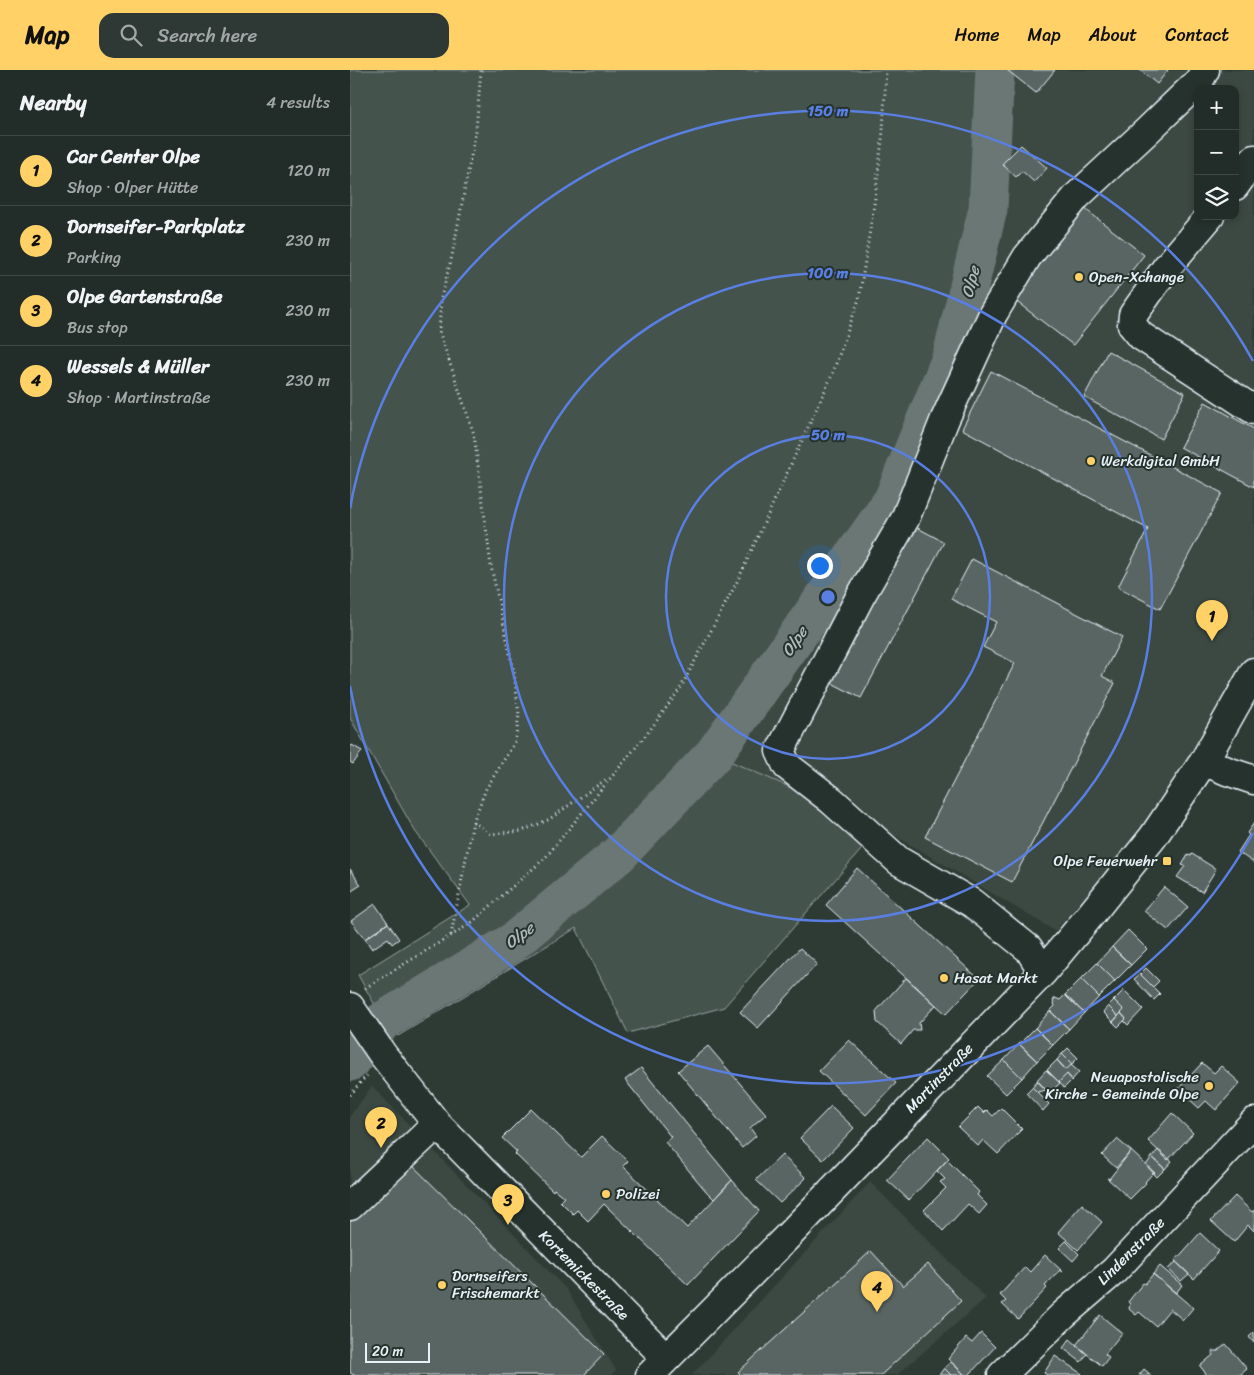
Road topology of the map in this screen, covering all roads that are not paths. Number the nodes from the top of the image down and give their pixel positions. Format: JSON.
{"nodes":[{"id":1,"x":1205,"y":70,"type":"edge"},
{"id":2,"x":1254,"y":159,"type":"edge"},
{"id":3,"x":1239,"y":180,"type":"edge"},
{"id":4,"x":1207,"y":220,"type":"edge"},
{"id":5,"x":1254,"y":410,"type":"edge"},
{"id":6,"x":1254,"y":672,"type":"edge"},
{"id":7,"x":1204,"y":761,"type":"junction"},
{"id":8,"x":1254,"y":780,"type":"edge"},
{"id":9,"x":1043,"y":972,"type":"junction"},
{"id":10,"x":358,"y":1005,"type":"edge"},
{"id":11,"x":1254,"y":1122,"type":"edge"},
{"id":12,"x":437,"y":1124,"type":"junction"},
{"id":13,"x":350,"y":1206,"type":"edge"},
{"id":14,"x":658,"y":1367,"type":"edge"},
{"id":15,"x":1002,"y":1375,"type":"edge"}],
"edges":[{"from":1,"to":9,"type":"street"},
{"from":2,"to":3,"type":"street"},
{"from":4,"to":5,"type":"street"},
{"from":6,"to":7,"type":"street","name":"Martinstraße"},
{"from":7,"to":8,"type":"street"},
{"from":7,"to":9,"type":"street","name":"Martinstraße"},
{"from":9,"to":14,"type":"street","name":"Martinstraße"},
{"from":10,"to":12,"type":"street","name":"Kortemickestraße"},
{"from":11,"to":15,"type":"street","name":"Lindenstraße"},
{"from":12,"to":13,"type":"street"},
{"from":12,"to":14,"type":"street","name":"Kortemickestraße"}]}
